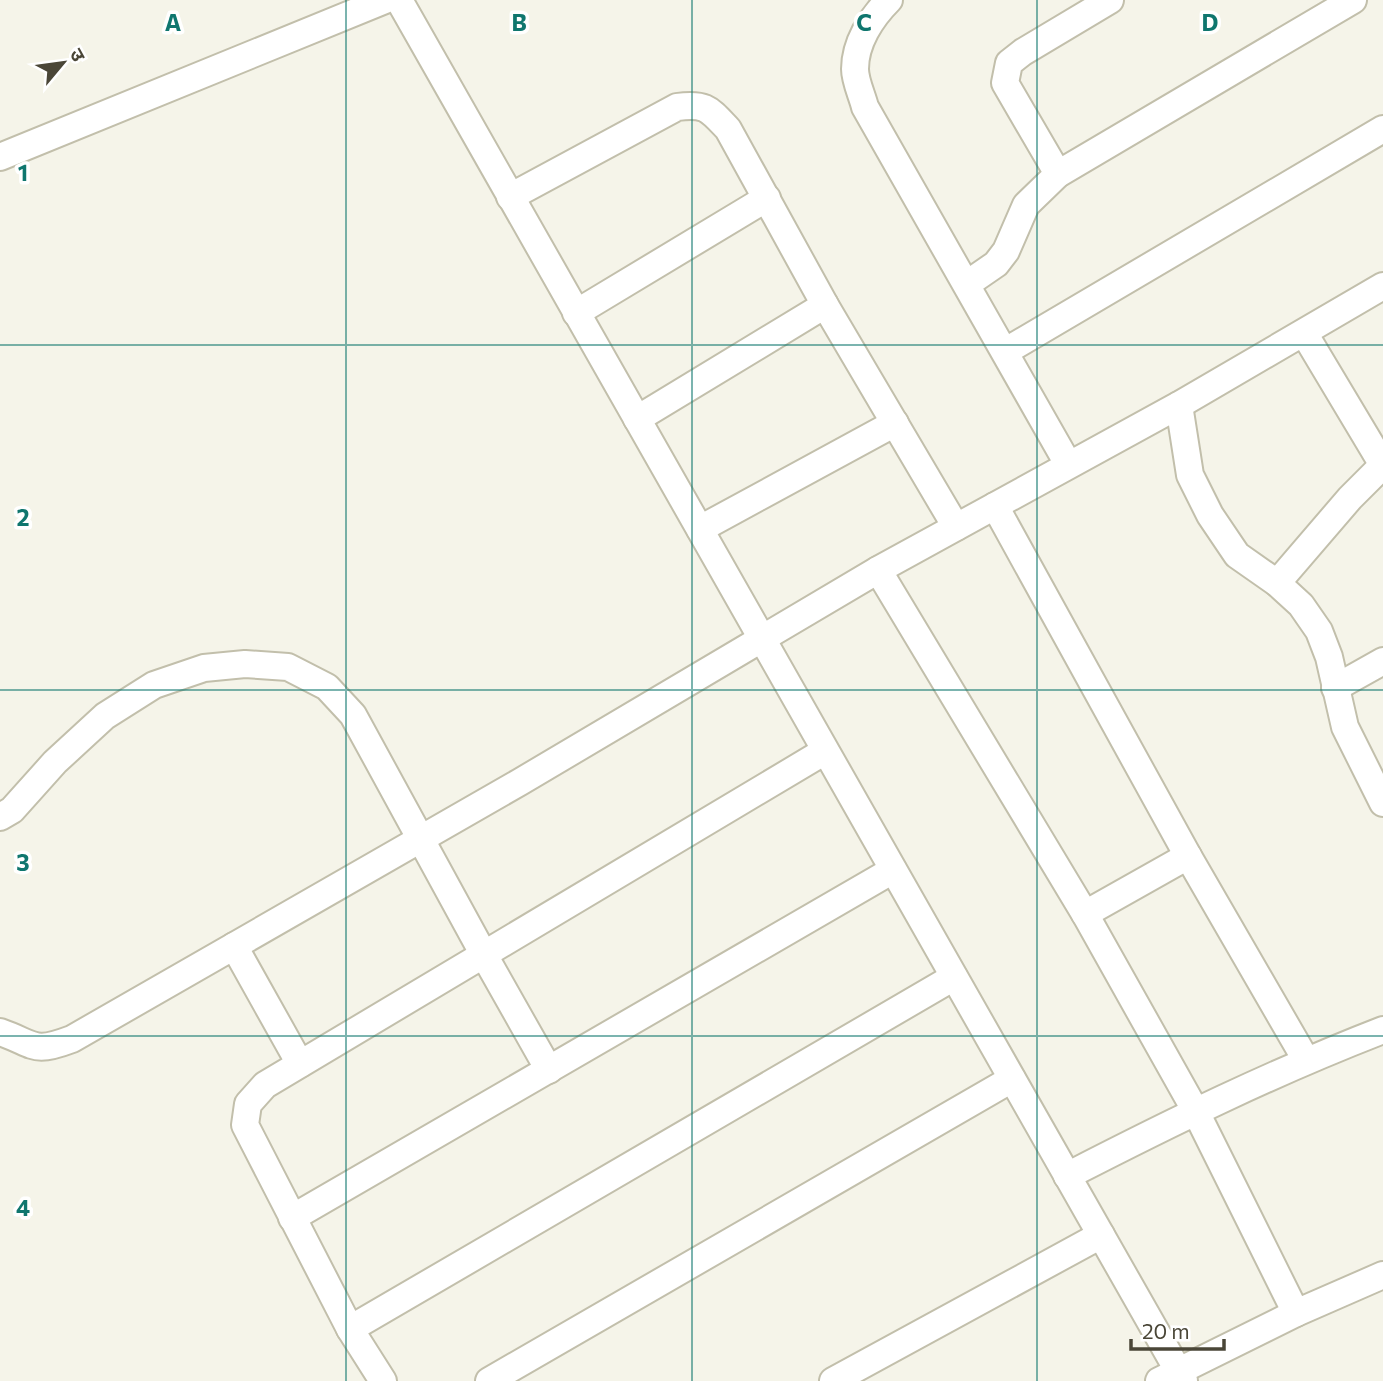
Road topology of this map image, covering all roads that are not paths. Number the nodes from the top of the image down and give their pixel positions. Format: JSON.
{"nodes":[{"id":1,"x":385,"y":0,"type":"edge"},
{"id":2,"x":399,"y":0,"type":"edge"},
{"id":3,"x":889,"y":0,"type":"edge"},
{"id":4,"x":1110,"y":0,"type":"edge"},
{"id":5,"x":1353,"y":0,"type":"edge"},
{"id":6,"x":1383,"y":129,"type":"edge"},
{"id":7,"x":0,"y":157,"type":"edge"},
{"id":8,"x":1058,"y":174,"type":"junction"},
{"id":9,"x":510,"y":197,"type":"junction"},
{"id":10,"x":766,"y":198,"type":"junction"},
{"id":11,"x":967,"y":284,"type":"junction"},
{"id":12,"x":1383,"y":286,"type":"edge"},
{"id":13,"x":825,"y":305,"type":"junction"},
{"id":14,"x":576,"y":313,"type":"junction"},
{"id":15,"x":1304,"y":333,"type":"junction"},
{"id":16,"x":1006,"y":351,"type":"junction"},
{"id":17,"x":1179,"y":405,"type":"junction"},
{"id":18,"x":637,"y":419,"type":"junction"},
{"id":19,"x":895,"y":423,"type":"junction"},
{"id":20,"x":1068,"y":464,"type":"junction"},
{"id":21,"x":995,"y":506,"type":"junction"},
{"id":22,"x":956,"y":527,"type":"junction"},
{"id":23,"x":700,"y":529,"type":"junction"},
{"id":24,"x":878,"y":570,"type":"junction"},
{"id":25,"x":1277,"y":583,"type":"junction"},
{"id":26,"x":762,"y":640,"type":"junction"},
{"id":27,"x":1383,"y":661,"type":"edge"},
{"id":28,"x":1335,"y":688,"type":"junction"},
{"id":29,"x":825,"y":751,"type":"junction"},
{"id":30,"x":1383,"y":803,"type":"edge"},
{"id":31,"x":0,"y":817,"type":"edge"},
{"id":32,"x":420,"y":840,"type":"junction"},
{"id":33,"x":1188,"y":856,"type":"junction"},
{"id":34,"x":893,"y":870,"type":"junction"},
{"id":35,"x":1085,"y":914,"type":"junction"},
{"id":36,"x":234,"y":946,"type":"junction"},
{"id":37,"x":484,"y":955,"type":"junction"},
{"id":38,"x":954,"y":977,"type":"junction"},
{"id":39,"x":1383,"y":1030,"type":"edge"},
{"id":40,"x":0,"y":1032,"type":"edge"},
{"id":41,"x":1306,"y":1060,"type":"junction"},
{"id":42,"x":300,"y":1064,"type":"junction"},
{"id":43,"x":549,"y":1070,"type":"junction"},
{"id":44,"x":1012,"y":1079,"type":"junction"},
{"id":45,"x":1195,"y":1110,"type":"junction"},
{"id":46,"x":1067,"y":1176,"type":"junction"},
{"id":47,"x":292,"y":1218,"type":"junction"},
{"id":48,"x":1101,"y":1235,"type":"junction"},
{"id":49,"x":1383,"y":1275,"type":"edge"},
{"id":50,"x":1296,"y":1312,"type":"junction"},
{"id":51,"x":350,"y":1329,"type":"junction"},
{"id":52,"x":1174,"y":1377,"type":"edge"},
{"id":53,"x":383,"y":1381,"type":"edge"},
{"id":54,"x":489,"y":1381,"type":"edge"},
{"id":55,"x":833,"y":1381,"type":"edge"}],
"edges":[{"from":1,"to":7,"type":"street"},
{"from":2,"to":9,"type":"street"},
{"from":3,"to":11,"type":"street"},
{"from":4,"to":8,"type":"street"},
{"from":5,"to":8,"type":"street"},
{"from":6,"to":16,"type":"street"},
{"from":8,"to":11,"type":"street"},
{"from":9,"to":10,"type":"street"},
{"from":9,"to":14,"type":"street"},
{"from":10,"to":13,"type":"street"},
{"from":10,"to":14,"type":"street"},
{"from":11,"to":16,"type":"street"},
{"from":12,"to":15,"type":"street"},
{"from":13,"to":18,"type":"street"},
{"from":13,"to":19,"type":"street"},
{"from":14,"to":18,"type":"street"},
{"from":15,"to":17,"type":"street"},
{"from":15,"to":25,"type":"street"},
{"from":16,"to":20,"type":"street"},
{"from":17,"to":20,"type":"street"},
{"from":17,"to":25,"type":"street"},
{"from":18,"to":23,"type":"street"},
{"from":19,"to":22,"type":"street"},
{"from":19,"to":23,"type":"street"},
{"from":20,"to":21,"type":"street"},
{"from":21,"to":22,"type":"street"},
{"from":21,"to":33,"type":"street"},
{"from":22,"to":24,"type":"street"},
{"from":23,"to":26,"type":"street"},
{"from":24,"to":26,"type":"street"},
{"from":24,"to":35,"type":"street"},
{"from":25,"to":28,"type":"street"},
{"from":26,"to":29,"type":"street"},
{"from":26,"to":32,"type":"street"},
{"from":27,"to":28,"type":"street"},
{"from":28,"to":30,"type":"street"},
{"from":29,"to":34,"type":"street"},
{"from":29,"to":37,"type":"street"},
{"from":31,"to":32,"type":"street"},
{"from":32,"to":36,"type":"street"},
{"from":32,"to":37,"type":"street"},
{"from":33,"to":35,"type":"street"},
{"from":33,"to":41,"type":"street"},
{"from":34,"to":38,"type":"street"},
{"from":34,"to":43,"type":"street"},
{"from":35,"to":45,"type":"street"},
{"from":36,"to":40,"type":"street"},
{"from":36,"to":42,"type":"street"},
{"from":37,"to":42,"type":"street"},
{"from":37,"to":43,"type":"street"},
{"from":38,"to":44,"type":"street"},
{"from":38,"to":51,"type":"street"},
{"from":39,"to":41,"type":"street"},
{"from":41,"to":45,"type":"street"},
{"from":42,"to":47,"type":"street"},
{"from":43,"to":47,"type":"street"},
{"from":44,"to":46,"type":"street"},
{"from":44,"to":54,"type":"street"},
{"from":45,"to":46,"type":"street"},
{"from":45,"to":50,"type":"street"},
{"from":46,"to":48,"type":"street"},
{"from":47,"to":51,"type":"street"},
{"from":48,"to":52,"type":"street"},
{"from":48,"to":55,"type":"street"},
{"from":49,"to":50,"type":"street"},
{"from":50,"to":52,"type":"street"},
{"from":51,"to":53,"type":"street"}]}
